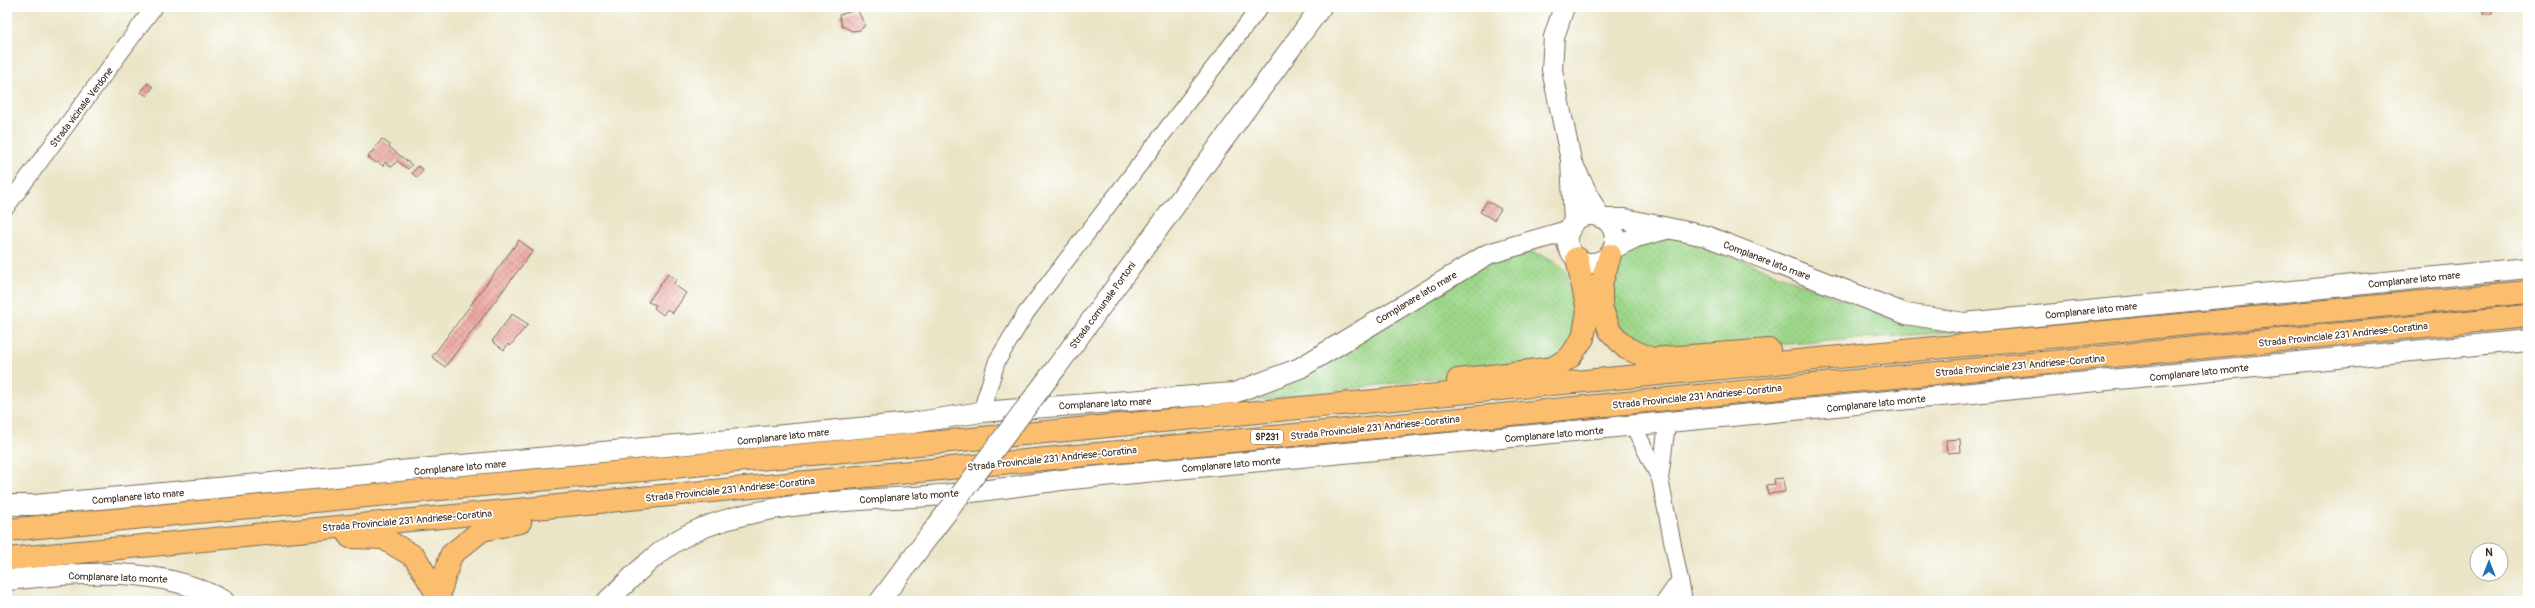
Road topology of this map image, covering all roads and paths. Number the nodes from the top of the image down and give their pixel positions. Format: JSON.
{"nodes":[{"id":1,"x":154,"y":7,"type":"edge"},
{"id":2,"x":1260,"y":7,"type":"edge"},
{"id":3,"x":1321,"y":7,"type":"edge"},
{"id":4,"x":1564,"y":7,"type":"edge"},
{"id":5,"x":1571,"y":160,"type":"junction"},
{"id":6,"x":7,"y":206,"type":"edge"},
{"id":7,"x":1602,"y":218,"type":"junction"},
{"id":8,"x":1572,"y":226,"type":"junction"},
{"id":9,"x":1669,"y":229,"type":"junction"},
{"id":10,"x":1521,"y":242,"type":"junction"},
{"id":11,"x":1612,"y":251,"type":"junction"},
{"id":12,"x":1574,"y":255,"type":"junction"},
{"id":13,"x":2528,"y":268,"type":"edge"},
{"id":14,"x":2528,"y":292,"type":"edge"},
{"id":15,"x":2528,"y":316,"type":"edge"},
{"id":16,"x":2528,"y":340,"type":"edge"},
{"id":17,"x":1816,"y":360,"type":"junction"},
{"id":18,"x":1379,"y":402,"type":"junction"},
{"id":19,"x":981,"y":412,"type":"junction"},
{"id":20,"x":1667,"y":424,"type":"junction"},
{"id":21,"x":1634,"y":427,"type":"junction"},
{"id":22,"x":1660,"y":479,"type":"junction"},
{"id":23,"x":679,"y":494,"type":"junction"},
{"id":24,"x":7,"y":506,"type":"edge"},
{"id":25,"x":7,"y":530,"type":"edge"},
{"id":26,"x":171,"y":543,"type":"junction"},
{"id":27,"x":7,"y":559,"type":"edge"},
{"id":28,"x":7,"y":580,"type":"edge"},
{"id":29,"x":1680,"y":580,"type":"junction"},
{"id":30,"x":438,"y":599,"type":"edge"},
{"id":31,"x":224,"y":601,"type":"edge"},
{"id":32,"x":607,"y":601,"type":"edge"},
{"id":33,"x":880,"y":601,"type":"edge"},
{"id":34,"x":1665,"y":601,"type":"edge"},
{"id":35,"x":1684,"y":601,"type":"edge"}],
"edges":[{"from":1,"to":6,"type":"street","name":"Strada vicinale Verdone"},
{"from":2,"to":19,"type":"street"},
{"from":3,"to":33,"type":"street","name":"Strada comunale Portoni","bridge":true},
{"from":4,"to":5,"type":"street"},
{"from":5,"to":7,"type":"street"},
{"from":5,"to":8,"type":"street"},
{"from":7,"to":8,"type":"street"},
{"from":7,"to":9,"type":"street","name":"Complanare lato mare"},
{"from":7,"to":11,"type":"street"},
{"from":8,"to":10,"type":"street","name":"Complanare lato mare"},
{"from":8,"to":12,"type":"street"},
{"from":9,"to":11,"type":"street","name":"Complanare lato mare"},
{"from":9,"to":13,"type":"street","name":"Complanare lato mare"},
{"from":10,"to":12,"type":"street"},
{"from":10,"to":19,"type":"street","name":"Complanare lato mare"},
{"from":11,"to":12,"type":"street"},
{"from":11,"to":17,"type":"highway"},
{"from":12,"to":18,"type":"highway"},
{"from":14,"to":17,"type":"highway"},
{"from":15,"to":23,"type":"highway","name":"Strada Provinciale 231 Andriese-Coratina","number":"SP231"},
{"from":16,"to":20,"type":"street","name":"Complanare lato monte"},
{"from":17,"to":18,"type":"highway"},
{"from":18,"to":25,"type":"highway"},
{"from":19,"to":24,"type":"street","name":"Complanare lato mare"},
{"from":20,"to":21,"type":"street","name":"Complanare lato monte"},
{"from":20,"to":22,"type":"street"},
{"from":21,"to":22,"type":"street"},
{"from":21,"to":32,"type":"street","name":"Complanare lato monte"},
{"from":22,"to":29,"type":"street"},
{"from":23,"to":26,"type":"highway","name":"Strada Provinciale 231 Andriese-Coratina","number":"SP231"},
{"from":23,"to":30,"type":"highway"},
{"from":26,"to":27,"type":"highway","name":"Strada Provinciale 231 Andriese-Coratina","number":"SP231"},
{"from":26,"to":30,"type":"highway"},
{"from":28,"to":31,"type":"street","name":"Complanare lato monte"},
{"from":29,"to":34,"type":"street"},
{"from":29,"to":35,"type":"street"}]}
